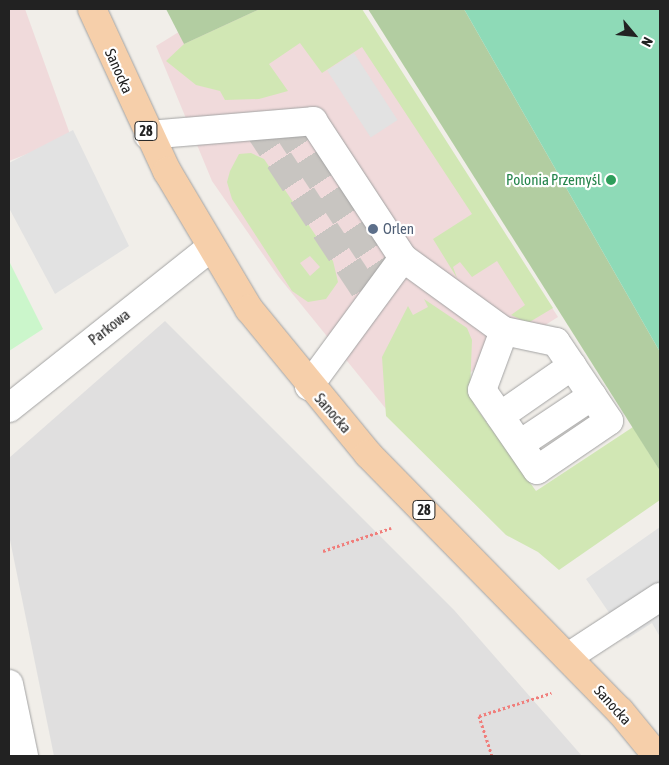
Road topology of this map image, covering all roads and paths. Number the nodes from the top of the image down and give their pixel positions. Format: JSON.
{"nodes":[{"id":1,"x":92,"y":9,"type":"edge"},
{"id":2,"x":148,"y":135,"type":"junction"},
{"id":3,"x":210,"y":248,"type":"junction"},
{"id":4,"x":403,"y":258,"type":"junction"},
{"id":5,"x":504,"y":331,"type":"junction"},
{"id":6,"x":572,"y":366,"type":"junction"},
{"id":7,"x":309,"y":386,"type":"junction"},
{"id":8,"x":9,"y":408,"type":"edge"},
{"id":9,"x":500,"y":416,"type":"junction"},
{"id":10,"x":397,"y":526,"type":"dead end"},
{"id":11,"x":323,"y":551,"type":"dead end"},
{"id":12,"x":660,"y":597,"type":"edge"},
{"id":13,"x":568,"y":657,"type":"junction"},
{"id":14,"x":9,"y":684,"type":"edge"},
{"id":15,"x":559,"y":691,"type":"dead end"},
{"id":16,"x":24,"y":756,"type":"edge"},
{"id":17,"x":492,"y":756,"type":"edge"},
{"id":18,"x":657,"y":756,"type":"edge"}],
"edges":[{"from":1,"to":2,"type":"main road","name":"Sanocka","number":"28"},
{"from":2,"to":3,"type":"main road","name":"Sanocka","number":"28"},
{"from":2,"to":4,"type":"street"},
{"from":3,"to":7,"type":"main road","name":"Sanocka","number":"28"},
{"from":3,"to":8,"type":"street","name":"Parkowa"},
{"from":4,"to":5,"type":"street"},
{"from":4,"to":7,"type":"street"},
{"from":5,"to":6,"type":"street"},
{"from":5,"to":9,"type":"street"},
{"from":6,"to":9,"type":"street"},
{"from":6,"to":9,"type":"street"},
{"from":7,"to":13,"type":"main road","name":"Sanocka","number":"28"},
{"from":10,"to":11,"type":"path"},
{"from":12,"to":13,"type":"street"},
{"from":13,"to":18,"type":"main road","name":"Sanocka","number":"28"},
{"from":14,"to":16,"type":"street"},
{"from":15,"to":17,"type":"path"}]}
